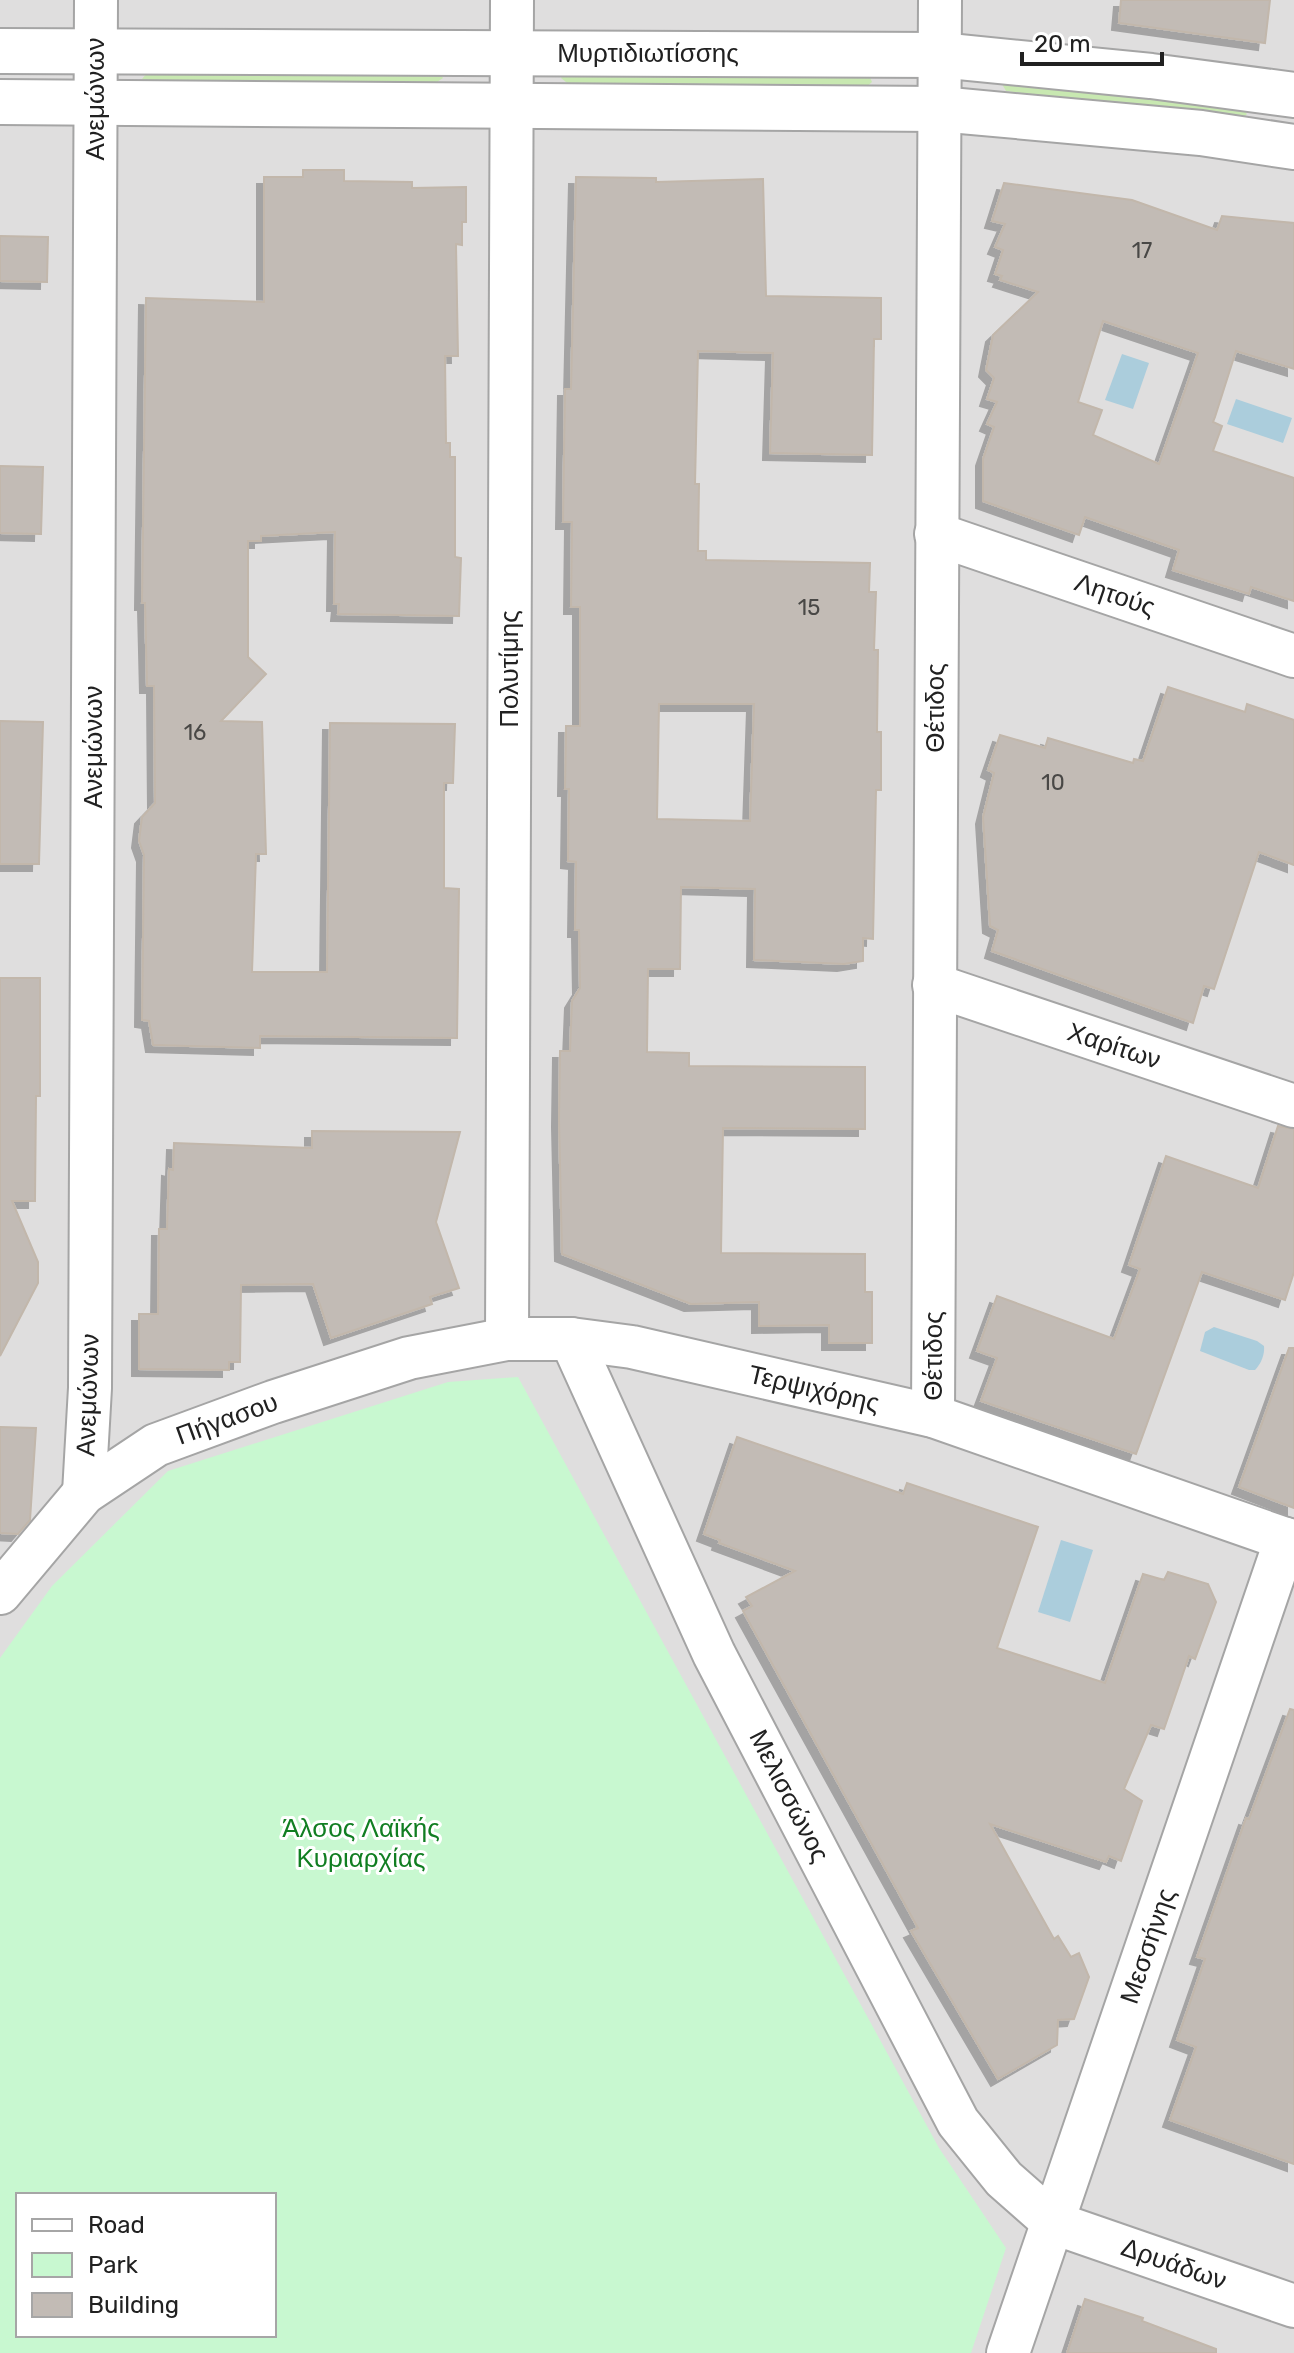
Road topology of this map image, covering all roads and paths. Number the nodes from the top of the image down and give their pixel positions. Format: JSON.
{"nodes":[{"id":1,"x":96,"y":0,"type":"edge"},
{"id":2,"x":512,"y":0,"type":"edge"},
{"id":3,"x":940,"y":0,"type":"edge"},
{"id":4,"x":0,"y":51,"type":"edge"},
{"id":5,"x":95,"y":53,"type":"junction"},
{"id":6,"x":511,"y":53,"type":"junction"},
{"id":7,"x":939,"y":55,"type":"junction"},
{"id":8,"x":1294,"y":95,"type":"edge"},
{"id":9,"x":0,"y":102,"type":"edge"},
{"id":10,"x":95,"y":102,"type":"junction"},
{"id":11,"x":511,"y":106,"type":"junction"},
{"id":12,"x":939,"y":109,"type":"junction"},
{"id":13,"x":1294,"y":147,"type":"edge"},
{"id":14,"x":936,"y":534,"type":"junction"},
{"id":15,"x":1294,"y":656,"type":"edge"},
{"id":16,"x":934,"y":985,"type":"junction"},
{"id":17,"x":1294,"y":1106,"type":"edge"},
{"id":18,"x":507,"y":1339,"type":"junction"},
{"id":19,"x":571,"y":1339,"type":"junction"},
{"id":20,"x":933,"y":1416,"type":"junction"},
{"id":21,"x":84,"y":1493,"type":"junction"},
{"id":22,"x":1290,"y":1541,"type":"edge"},
{"id":23,"x":1,"y":1589,"type":"edge"},
{"id":24,"x":1054,"y":2223,"type":"junction"},
{"id":25,"x":1294,"y":2306,"type":"edge"},
{"id":26,"x":1008,"y":2353,"type":"edge"}],
"edges":[{"from":1,"to":5,"type":"street","name":"Ανεμώνων"},
{"from":2,"to":6,"type":"street","name":"Πολυτίμης"},
{"from":3,"to":7,"type":"street","name":"Θέτιδος"},
{"from":4,"to":5,"type":"street","name":"Μυρτιδιωτίσσης"},
{"from":5,"to":6,"type":"street","name":"Μυρτιδιωτίσσης"},
{"from":5,"to":10,"type":"street","name":"Ανεμώνων"},
{"from":6,"to":7,"type":"street","name":"Μυρτιδιωτίσσης"},
{"from":6,"to":11,"type":"street","name":"Πολυτίμης"},
{"from":7,"to":8,"type":"street","name":"Μυρτιδιωτίσσης"},
{"from":7,"to":12,"type":"street","name":"Θέτιδος"},
{"from":9,"to":10,"type":"street","name":"Μυρτιδιωτίσσης"},
{"from":10,"to":11,"type":"street","name":"Μυρτιδιωτίσσης"},
{"from":10,"to":21,"type":"street","name":"Ανεμώνων"},
{"from":11,"to":12,"type":"street","name":"Μυρτιδιωτίσσης"},
{"from":11,"to":18,"type":"street","name":"Πολυτίμης"},
{"from":12,"to":13,"type":"street","name":"Μυρτιδιωτίσσης"},
{"from":12,"to":14,"type":"street","name":"Θέτιδος"},
{"from":14,"to":15,"type":"street","name":"Λητούς"},
{"from":14,"to":16,"type":"street","name":"Θέτιδος"},
{"from":16,"to":17,"type":"street","name":"Χαρίτων"},
{"from":16,"to":20,"type":"street","name":"Θέτιδος"},
{"from":18,"to":19,"type":"street","name":"Τερψιχόρης"},
{"from":18,"to":21,"type":"street","name":"Πήγασου"},
{"from":19,"to":20,"type":"street","name":"Τερψιχόρης"},
{"from":19,"to":24,"type":"street","name":"Μελισσώνος"},
{"from":20,"to":22,"type":"street","name":"Τερψιχόρης"},
{"from":21,"to":23,"type":"street","name":"Πήγασου"},
{"from":22,"to":24,"type":"street","name":"Μεσσήνης"},
{"from":24,"to":25,"type":"street","name":"Δρυάδων"},
{"from":24,"to":26,"type":"street","name":"Μεσσήνης"}]}
